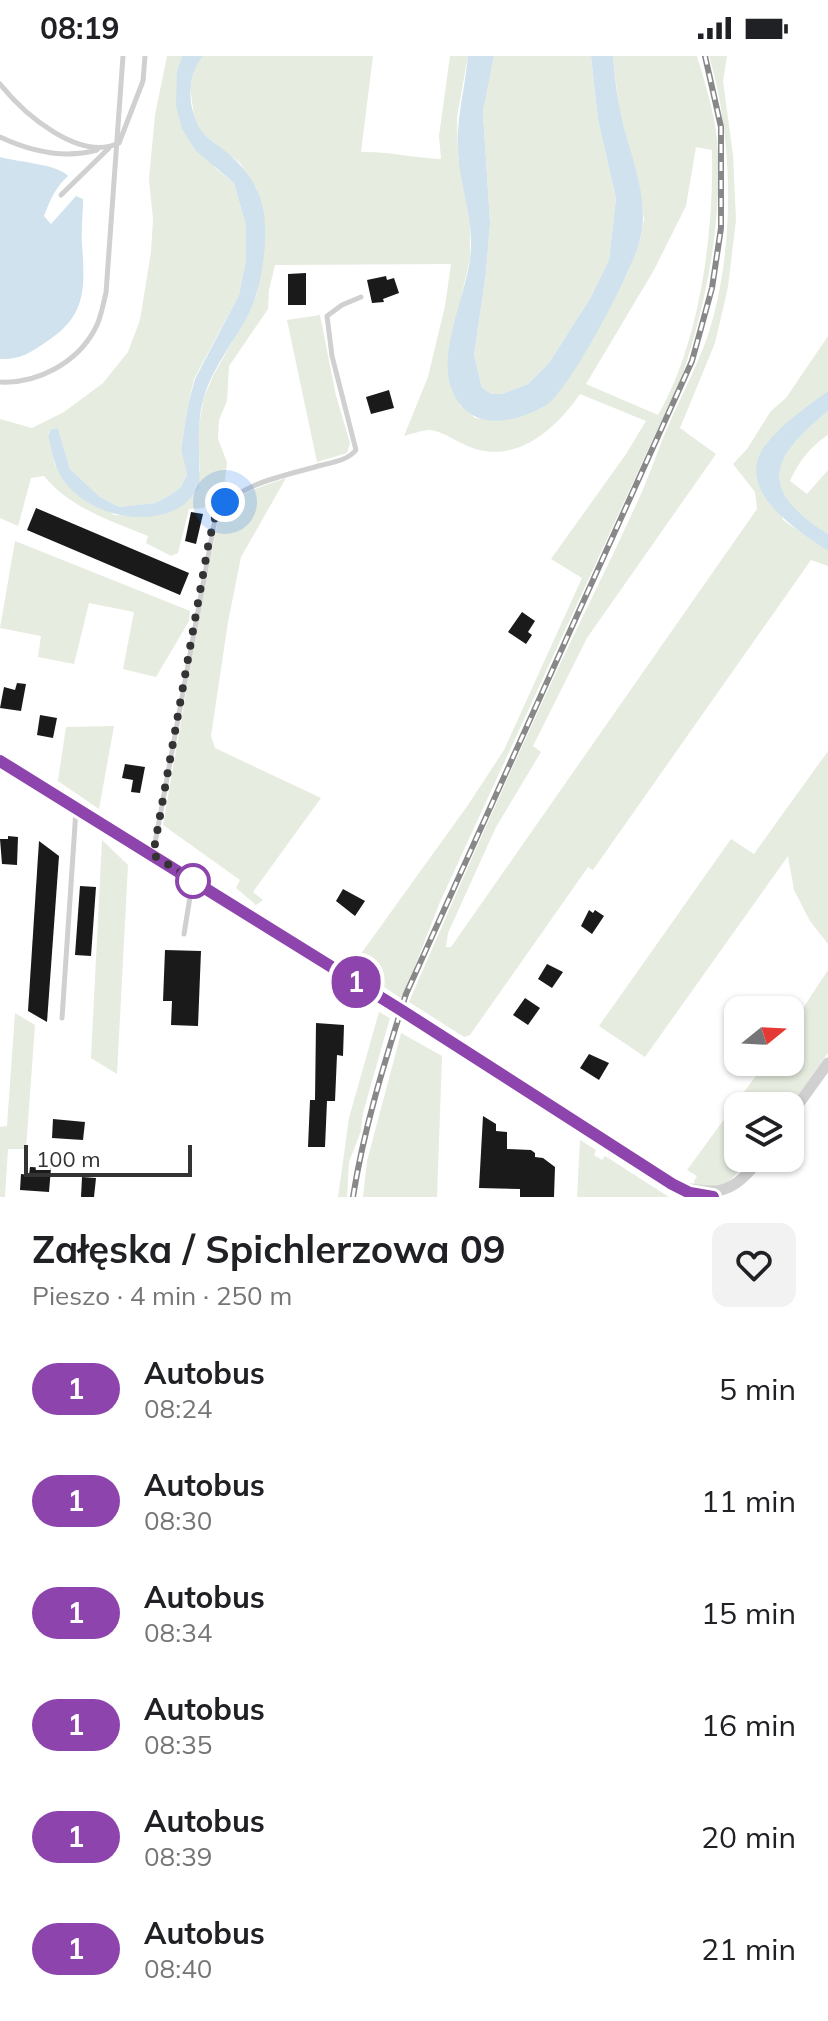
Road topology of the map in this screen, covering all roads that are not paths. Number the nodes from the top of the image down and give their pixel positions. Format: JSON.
{"nodes":[{"id":1,"x":123,"y":56,"type":"edge"},
{"id":2,"x":145,"y":56,"type":"edge"},
{"id":3,"x":0,"y":84,"type":"edge"},
{"id":4,"x":0,"y":137,"type":"edge"},
{"id":5,"x":119,"y":143,"type":"junction"},
{"id":6,"x":110,"y":147,"type":"junction"},
{"id":7,"x":98,"y":149,"type":"junction"},
{"id":8,"x":61,"y":195,"type":"dead end"},
{"id":9,"x":361,"y":297,"type":"dead end"},
{"id":10,"x":0,"y":382,"type":"edge"},
{"id":11,"x":0,"y":761,"type":"edge"},
{"id":12,"x":76,"y":809,"type":"junction"},
{"id":13,"x":153,"y":855,"type":"junction"},
{"id":14,"x":199,"y":884,"type":"junction"},
{"id":15,"x":184,"y":934,"type":"dead end"},
{"id":16,"x":62,"y":1018,"type":"dead end"},
{"id":17,"x":828,"y":1063,"type":"edge"},
{"id":18,"x":804,"y":1096,"type":"edge"},
{"id":19,"x":750,"y":1172,"type":"edge"}],
"edges":[{"from":1,"to":5,"type":"lane"},
{"from":2,"to":5,"type":"lane"},
{"from":3,"to":7,"type":"lane"},
{"from":4,"to":7,"type":"lane"},
{"from":5,"to":6,"type":"lane"},
{"from":5,"to":10,"type":"lane"},
{"from":6,"to":7,"type":"lane"},
{"from":6,"to":8,"type":"lane"},
{"from":9,"to":13,"type":"lane"},
{"from":11,"to":12,"type":"street"},
{"from":12,"to":13,"type":"street"},
{"from":12,"to":16,"type":"lane"},
{"from":13,"to":14,"type":"street"},
{"from":14,"to":15,"type":"lane"},
{"from":14,"to":19,"type":"street"},
{"from":17,"to":18,"type":"street"}]}
